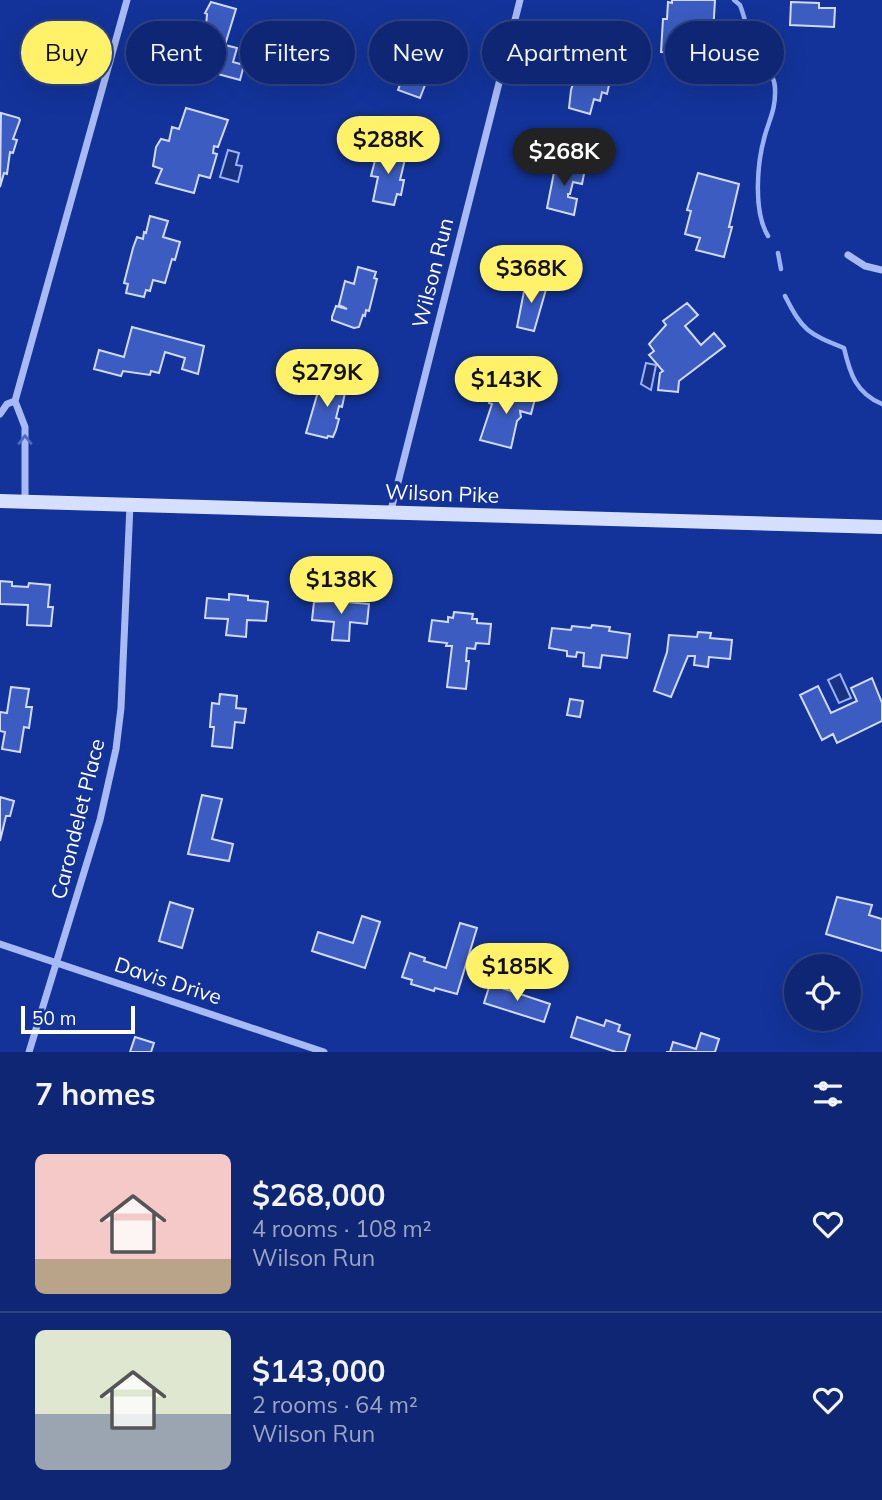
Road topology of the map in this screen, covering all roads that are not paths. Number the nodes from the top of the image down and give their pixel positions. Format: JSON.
{"nodes":[{"id":1,"x":127,"y":0,"type":"edge"},
{"id":2,"x":520,"y":0,"type":"edge"},
{"id":3,"x":848,"y":255,"type":"dead end"},
{"id":4,"x":882,"y":270,"type":"edge"},
{"id":5,"x":15,"y":401,"type":"junction"},
{"id":6,"x":0,"y":414,"type":"edge"},
{"id":7,"x":0,"y":500,"type":"edge"},
{"id":8,"x":25,"y":502,"type":"junction"},
{"id":9,"x":130,"y":505,"type":"junction"},
{"id":10,"x":390,"y":514,"type":"junction"},
{"id":11,"x":882,"y":527,"type":"edge"},
{"id":12,"x":0,"y":944,"type":"edge"},
{"id":13,"x":58,"y":963,"type":"junction"},
{"id":14,"x":29,"y":1052,"type":"edge"},
{"id":15,"x":324,"y":1052,"type":"edge"}],
"edges":[{"from":1,"to":5,"type":"street"},
{"from":2,"to":10,"type":"street","name":"Wilson Run"},
{"from":3,"to":4,"type":"street"},
{"from":5,"to":6,"type":"street"},
{"from":8,"to":5,"type":"street","one_way":true},
{"from":7,"to":8,"type":"main road","name":"Wilson Pike"},
{"from":8,"to":9,"type":"main road","name":"Wilson Pike"},
{"from":9,"to":10,"type":"main road","name":"Wilson Pike"},
{"from":9,"to":13,"type":"street","name":"Carondelet Place"},
{"from":10,"to":11,"type":"main road","name":"Wilson Pike"},
{"from":12,"to":13,"type":"street","name":"Davis Drive"},
{"from":13,"to":14,"type":"street","name":"Carondelet Place"},
{"from":13,"to":15,"type":"street","name":"Davis Drive"}]}
